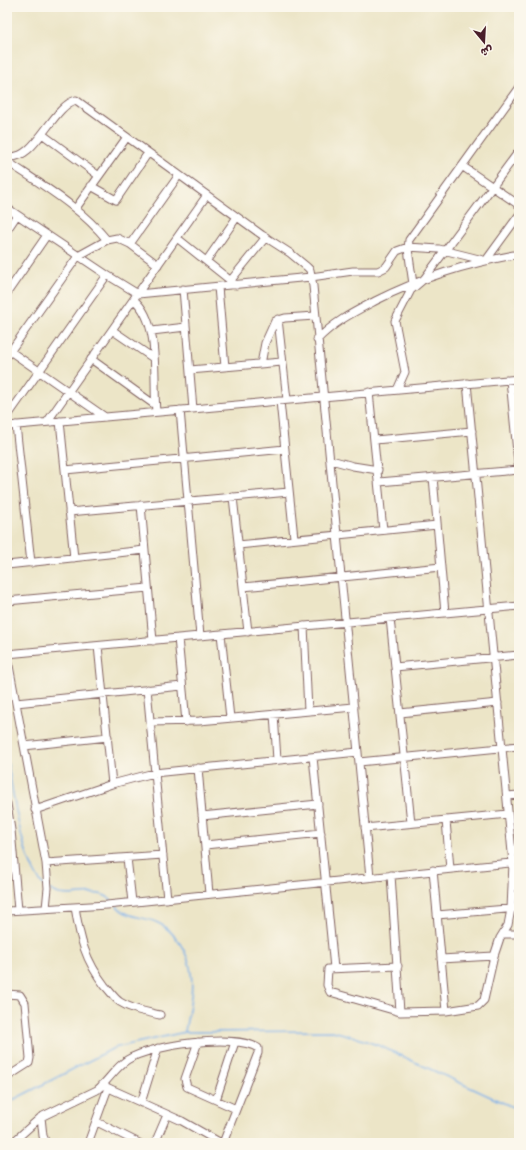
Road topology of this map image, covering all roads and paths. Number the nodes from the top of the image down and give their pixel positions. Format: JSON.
{"nodes":[{"id":1,"x":519,"y":87,"type":"edge"},
{"id":2,"x":42,"y":134,"type":"junction"},
{"id":3,"x":127,"y":137,"type":"junction"},
{"id":4,"x":519,"y":151,"type":"edge"},
{"id":5,"x":148,"y":153,"type":"junction"},
{"id":6,"x":7,"y":156,"type":"edge"},
{"id":7,"x":16,"y":157,"type":"junction"},
{"id":8,"x":9,"y":166,"type":"edge"},
{"id":9,"x":462,"y":166,"type":"junction"},
{"id":10,"x":179,"y":175,"type":"junction"},
{"id":11,"x":99,"y":176,"type":"junction"},
{"id":12,"x":91,"y":186,"type":"junction"},
{"id":13,"x":493,"y":188,"type":"junction"},
{"id":14,"x":207,"y":195,"type":"junction"},
{"id":15,"x":519,"y":205,"type":"edge"},
{"id":16,"x":7,"y":208,"type":"edge"},
{"id":17,"x":76,"y":208,"type":"junction"},
{"id":18,"x":17,"y":215,"type":"junction"},
{"id":19,"x":519,"y":215,"type":"edge"},
{"id":20,"x":237,"y":216,"type":"junction"},
{"id":21,"x":7,"y":230,"type":"edge"},
{"id":22,"x":47,"y":235,"type":"junction"},
{"id":23,"x":266,"y":237,"type":"junction"},
{"id":24,"x":177,"y":238,"type":"junction"},
{"id":25,"x":107,"y":240,"type":"junction"},
{"id":26,"x":130,"y":244,"type":"junction"},
{"id":27,"x":408,"y":247,"type":"junction"},
{"id":28,"x":446,"y":251,"type":"junction"},
{"id":29,"x":519,"y":254,"type":"edge"},
{"id":30,"x":78,"y":256,"type":"junction"},
{"id":31,"x":207,"y":260,"type":"junction"},
{"id":32,"x":485,"y":260,"type":"junction"},
{"id":33,"x":158,"y":265,"type":"junction"},
{"id":34,"x":107,"y":275,"type":"junction"},
{"id":35,"x":311,"y":278,"type":"junction"},
{"id":36,"x":424,"y":279,"type":"junction"},
{"id":37,"x":234,"y":283,"type":"junction"},
{"id":38,"x":413,"y":284,"type":"junction"},
{"id":39,"x":218,"y":287,"type":"junction"},
{"id":40,"x":183,"y":289,"type":"junction"},
{"id":41,"x":7,"y":292,"type":"edge"},
{"id":42,"x":136,"y":297,"type":"junction"},
{"id":43,"x":315,"y":316,"type":"junction"},
{"id":44,"x":278,"y":320,"type":"junction"},
{"id":45,"x":186,"y":327,"type":"junction"},
{"id":46,"x":112,"y":330,"type":"junction"},
{"id":47,"x":152,"y":331,"type":"junction"},
{"id":48,"x":317,"y":340,"type":"junction"},
{"id":49,"x":8,"y":352,"type":"edge"},
{"id":50,"x":153,"y":358,"type":"junction"},
{"id":51,"x":92,"y":359,"type":"junction"},
{"id":52,"x":282,"y":362,"type":"junction"},
{"id":53,"x":261,"y":364,"type":"junction"},
{"id":54,"x":225,"y":367,"type":"junction"},
{"id":55,"x":190,"y":370,"type":"junction"},
{"id":56,"x":39,"y":371,"type":"junction"},
{"id":57,"x":519,"y":379,"type":"edge"},
{"id":58,"x":510,"y":380,"type":"junction"},
{"id":59,"x":467,"y":383,"type":"junction"},
{"id":60,"x":398,"y":390,"type":"junction"},
{"id":61,"x":69,"y":392,"type":"junction"},
{"id":62,"x":368,"y":392,"type":"junction"},
{"id":63,"x":324,"y":397,"type":"junction"},
{"id":64,"x":284,"y":400,"type":"junction"},
{"id":65,"x":155,"y":409,"type":"junction"},
{"id":66,"x":193,"y":409,"type":"junction"},
{"id":67,"x":180,"y":410,"type":"junction"},
{"id":68,"x":7,"y":417,"type":"edge"},
{"id":69,"x":105,"y":417,"type":"junction"},
{"id":70,"x":60,"y":421,"type":"junction"},
{"id":71,"x":48,"y":422,"type":"junction"},
{"id":72,"x":16,"y":425,"type":"junction"},
{"id":73,"x":7,"y":426,"type":"edge"},
{"id":74,"x":517,"y":426,"type":"edge"},
{"id":75,"x":472,"y":430,"type":"junction"},
{"id":76,"x":375,"y":440,"type":"junction"},
{"id":77,"x":285,"y":449,"type":"junction"},
{"id":78,"x":184,"y":458,"type":"junction"},
{"id":79,"x":331,"y":460,"type":"junction"},
{"id":80,"x":65,"y":470,"type":"junction"},
{"id":81,"x":378,"y":470,"type":"junction"},
{"id":82,"x":519,"y":470,"type":"edge"},
{"id":83,"x":477,"y":473,"type":"junction"},
{"id":84,"x":519,"y":473,"type":"edge"},
{"id":85,"x":433,"y":477,"type":"junction"},
{"id":86,"x":379,"y":482,"type":"junction"},
{"id":87,"x":289,"y":492,"type":"junction"},
{"id":88,"x":233,"y":497,"type":"junction"},
{"id":89,"x":188,"y":501,"type":"junction"},
{"id":90,"x":141,"y":505,"type":"junction"},
{"id":91,"x":69,"y":512,"type":"junction"},
{"id":92,"x":437,"y":525,"type":"junction"},
{"id":93,"x":383,"y":530,"type":"junction"},
{"id":94,"x":337,"y":535,"type":"junction"},
{"id":95,"x":294,"y":538,"type":"junction"},
{"id":96,"x":238,"y":545,"type":"junction"},
{"id":97,"x":145,"y":550,"type":"junction"},
{"id":98,"x":74,"y":558,"type":"junction"},
{"id":99,"x":31,"y":563,"type":"junction"},
{"id":100,"x":7,"y":565,"type":"edge"},
{"id":101,"x":441,"y":567,"type":"junction"},
{"id":102,"x":341,"y":576,"type":"junction"},
{"id":103,"x":243,"y":587,"type":"junction"},
{"id":104,"x":148,"y":588,"type":"junction"},
{"id":105,"x":7,"y":601,"type":"edge"},
{"id":106,"x":519,"y":606,"type":"edge"},
{"id":107,"x":489,"y":609,"type":"junction"},
{"id":108,"x":445,"y":613,"type":"junction"},
{"id":109,"x":390,"y":618,"type":"junction"},
{"id":110,"x":346,"y":622,"type":"junction"},
{"id":111,"x":304,"y":626,"type":"junction"},
{"id":112,"x":248,"y":632,"type":"junction"},
{"id":113,"x":221,"y":634,"type":"junction"},
{"id":114,"x":200,"y":636,"type":"junction"},
{"id":115,"x":178,"y":638,"type":"junction"},
{"id":116,"x":153,"y":641,"type":"junction"},
{"id":117,"x":98,"y":646,"type":"junction"},
{"id":118,"x":7,"y":654,"type":"edge"},
{"id":119,"x":519,"y":655,"type":"edge"},
{"id":120,"x":494,"y":657,"type":"junction"},
{"id":121,"x":395,"y":667,"type":"junction"},
{"id":122,"x":182,"y":686,"type":"junction"},
{"id":123,"x":147,"y":690,"type":"junction"},
{"id":124,"x":104,"y":694,"type":"junction"},
{"id":125,"x":16,"y":703,"type":"junction"},
{"id":126,"x":498,"y":703,"type":"junction"},
{"id":127,"x":354,"y":706,"type":"junction"},
{"id":128,"x":308,"y":711,"type":"junction"},
{"id":129,"x":400,"y":713,"type":"junction"},
{"id":130,"x":274,"y":714,"type":"junction"},
{"id":131,"x":230,"y":718,"type":"junction"},
{"id":132,"x":150,"y":722,"type":"junction"},
{"id":133,"x":186,"y":722,"type":"junction"},
{"id":134,"x":108,"y":737,"type":"junction"},
{"id":135,"x":24,"y":746,"type":"junction"},
{"id":136,"x":519,"y":746,"type":"edge"},
{"id":137,"x":502,"y":748,"type":"junction"},
{"id":138,"x":358,"y":752,"type":"junction"},
{"id":139,"x":313,"y":757,"type":"junction"},
{"id":140,"x":405,"y":758,"type":"junction"},
{"id":141,"x":277,"y":760,"type":"junction"},
{"id":142,"x":359,"y":762,"type":"junction"},
{"id":143,"x":198,"y":768,"type":"junction"},
{"id":144,"x":154,"y":773,"type":"junction"},
{"id":145,"x":112,"y":784,"type":"junction"},
{"id":146,"x":519,"y":795,"type":"edge"},
{"id":147,"x":507,"y":796,"type":"junction"},
{"id":148,"x":7,"y":804,"type":"edge"},
{"id":149,"x":318,"y":804,"type":"junction"},
{"id":150,"x":35,"y":810,"type":"junction"},
{"id":151,"x":508,"y":814,"type":"junction"},
{"id":152,"x":202,"y":816,"type":"junction"},
{"id":153,"x":446,"y":820,"type":"junction"},
{"id":154,"x":411,"y":823,"type":"junction"},
{"id":155,"x":365,"y":828,"type":"junction"},
{"id":156,"x":9,"y":830,"type":"edge"},
{"id":157,"x":321,"y":833,"type":"junction"},
{"id":158,"x":205,"y":845,"type":"junction"},
{"id":159,"x":163,"y":855,"type":"junction"},
{"id":160,"x":127,"y":858,"type":"junction"},
{"id":161,"x":516,"y":862,"type":"edge"},
{"id":162,"x":46,"y":863,"type":"junction"},
{"id":163,"x":450,"y":869,"type":"junction"},
{"id":164,"x":434,"y":870,"type":"junction"},
{"id":165,"x":391,"y":875,"type":"junction"},
{"id":166,"x":370,"y":877,"type":"junction"},
{"id":167,"x":327,"y":882,"type":"junction"},
{"id":168,"x":209,"y":894,"type":"junction"},
{"id":169,"x":167,"y":899,"type":"junction"},
{"id":170,"x":130,"y":903,"type":"junction"},
{"id":171,"x":75,"y":907,"type":"junction"},
{"id":172,"x":46,"y":908,"type":"junction"},
{"id":173,"x":519,"y":908,"type":"edge"},
{"id":174,"x":511,"y":909,"type":"junction"},
{"id":175,"x":18,"y":910,"type":"junction"},
{"id":176,"x":7,"y":911,"type":"edge"},
{"id":177,"x":437,"y":916,"type":"junction"},
{"id":178,"x":503,"y":934,"type":"junction"},
{"id":179,"x":519,"y":934,"type":"edge"},
{"id":180,"x":494,"y":956,"type":"junction"},
{"id":181,"x":441,"y":959,"type":"junction"},
{"id":182,"x":398,"y":966,"type":"junction"},
{"id":183,"x":334,"y":968,"type":"junction"},
{"id":184,"x":7,"y":994,"type":"edge"},
{"id":185,"x":446,"y":1011,"type":"junction"},
{"id":186,"x":400,"y":1012,"type":"junction"},
{"id":187,"x":160,"y":1015,"type":"dead end"},
{"id":188,"x":198,"y":1042,"type":"junction"},
{"id":189,"x":235,"y":1042,"type":"junction"},
{"id":190,"x":158,"y":1048,"type":"junction"},
{"id":191,"x":7,"y":1077,"type":"edge"},
{"id":192,"x":105,"y":1087,"type":"junction"},
{"id":193,"x":216,"y":1100,"type":"junction"},
{"id":194,"x":141,"y":1103,"type":"junction"},
{"id":195,"x":236,"y":1109,"type":"junction"},
{"id":196,"x":166,"y":1115,"type":"junction"},
{"id":197,"x":41,"y":1117,"type":"junction"},
{"id":198,"x":96,"y":1122,"type":"junction"},
{"id":199,"x":12,"y":1143,"type":"edge"},
{"id":200,"x":46,"y":1143,"type":"edge"},
{"id":201,"x":88,"y":1143,"type":"edge"},
{"id":202,"x":139,"y":1143,"type":"edge"},
{"id":203,"x":155,"y":1143,"type":"edge"},
{"id":204,"x":222,"y":1143,"type":"edge"}],
"edges":[{"from":1,"to":9,"type":"street"},
{"from":2,"to":3,"type":"street"},
{"from":2,"to":7,"type":"street"},
{"from":2,"to":11,"type":"street"},
{"from":3,"to":5,"type":"street"},
{"from":3,"to":11,"type":"street"},
{"from":4,"to":13,"type":"street"},
{"from":5,"to":10,"type":"street"},
{"from":5,"to":12,"type":"street"},
{"from":6,"to":7,"type":"street"},
{"from":7,"to":8,"type":"street"},
{"from":8,"to":17,"type":"street"},
{"from":9,"to":13,"type":"street"},
{"from":9,"to":27,"type":"street"},
{"from":10,"to":14,"type":"street"},
{"from":10,"to":26,"type":"street"},
{"from":11,"to":12,"type":"street"},
{"from":12,"to":17,"type":"street"},
{"from":13,"to":15,"type":"street"},
{"from":13,"to":28,"type":"street"},
{"from":14,"to":20,"type":"street"},
{"from":14,"to":24,"type":"street"},
{"from":16,"to":18,"type":"street"},
{"from":17,"to":25,"type":"street"},
{"from":18,"to":21,"type":"street"},
{"from":18,"to":22,"type":"street"},
{"from":19,"to":32,"type":"street"},
{"from":20,"to":23,"type":"street"},
{"from":20,"to":31,"type":"street"},
{"from":22,"to":30,"type":"street"},
{"from":22,"to":41,"type":"street"},
{"from":23,"to":35,"type":"street"},
{"from":23,"to":37,"type":"street"},
{"from":24,"to":31,"type":"street"},
{"from":24,"to":33,"type":"street"},
{"from":25,"to":26,"type":"street"},
{"from":25,"to":30,"type":"street"},
{"from":26,"to":33,"type":"street"},
{"from":27,"to":28,"type":"street"},
{"from":27,"to":35,"type":"street"},
{"from":27,"to":38,"type":"street"},
{"from":28,"to":32,"type":"street"},
{"from":28,"to":36,"type":"street"},
{"from":29,"to":32,"type":"street"},
{"from":30,"to":34,"type":"street"},
{"from":30,"to":49,"type":"street"},
{"from":31,"to":37,"type":"street"},
{"from":32,"to":36,"type":"street"},
{"from":33,"to":42,"type":"street"},
{"from":34,"to":42,"type":"street"},
{"from":34,"to":56,"type":"street"},
{"from":35,"to":37,"type":"street"},
{"from":35,"to":43,"type":"street"},
{"from":36,"to":38,"type":"street"},
{"from":36,"to":60,"type":"street"},
{"from":37,"to":39,"type":"street"},
{"from":38,"to":48,"type":"street"},
{"from":39,"to":40,"type":"street"},
{"from":39,"to":54,"type":"street"},
{"from":40,"to":42,"type":"street"},
{"from":40,"to":45,"type":"street"},
{"from":42,"to":46,"type":"street"},
{"from":42,"to":47,"type":"street"},
{"from":43,"to":44,"type":"street"},
{"from":43,"to":48,"type":"street"},
{"from":44,"to":52,"type":"street"},
{"from":44,"to":53,"type":"street"},
{"from":45,"to":47,"type":"street"},
{"from":45,"to":55,"type":"street"},
{"from":46,"to":50,"type":"street"},
{"from":46,"to":51,"type":"street"},
{"from":47,"to":50,"type":"street"},
{"from":48,"to":63,"type":"street"},
{"from":49,"to":56,"type":"street"},
{"from":50,"to":65,"type":"street"},
{"from":51,"to":61,"type":"street"},
{"from":51,"to":65,"type":"street"},
{"from":52,"to":53,"type":"street"},
{"from":52,"to":64,"type":"street"},
{"from":53,"to":54,"type":"street"},
{"from":54,"to":55,"type":"street"},
{"from":55,"to":66,"type":"street"},
{"from":56,"to":61,"type":"street"},
{"from":56,"to":68,"type":"street"},
{"from":57,"to":58,"type":"street"},
{"from":58,"to":59,"type":"street"},
{"from":58,"to":74,"type":"street"},
{"from":59,"to":60,"type":"street"},
{"from":59,"to":75,"type":"street"},
{"from":60,"to":62,"type":"street"},
{"from":61,"to":69,"type":"street"},
{"from":61,"to":71,"type":"street"},
{"from":62,"to":63,"type":"street"},
{"from":62,"to":76,"type":"street"},
{"from":63,"to":64,"type":"street"},
{"from":63,"to":79,"type":"street"},
{"from":64,"to":66,"type":"street"},
{"from":64,"to":77,"type":"street"},
{"from":65,"to":67,"type":"street"},
{"from":65,"to":69,"type":"street"},
{"from":66,"to":67,"type":"street"},
{"from":67,"to":78,"type":"street"},
{"from":69,"to":70,"type":"street"},
{"from":70,"to":71,"type":"street"},
{"from":70,"to":80,"type":"street"},
{"from":71,"to":72,"type":"street"},
{"from":72,"to":73,"type":"street"},
{"from":72,"to":99,"type":"street"},
{"from":74,"to":82,"type":"street"},
{"from":75,"to":76,"type":"street"},
{"from":75,"to":83,"type":"street"},
{"from":76,"to":81,"type":"street"},
{"from":77,"to":78,"type":"street"},
{"from":77,"to":87,"type":"street"},
{"from":78,"to":80,"type":"street"},
{"from":78,"to":89,"type":"street"},
{"from":79,"to":81,"type":"street"},
{"from":79,"to":94,"type":"street"},
{"from":80,"to":91,"type":"street"},
{"from":81,"to":86,"type":"street"},
{"from":82,"to":83,"type":"street"},
{"from":82,"to":84,"type":"street"},
{"from":83,"to":85,"type":"street"},
{"from":83,"to":107,"type":"street"},
{"from":85,"to":86,"type":"street"},
{"from":85,"to":92,"type":"street"},
{"from":86,"to":93,"type":"street"},
{"from":87,"to":88,"type":"street"},
{"from":87,"to":95,"type":"street"},
{"from":88,"to":89,"type":"street"},
{"from":88,"to":96,"type":"street"},
{"from":89,"to":90,"type":"street"},
{"from":89,"to":114,"type":"street"},
{"from":90,"to":91,"type":"street"},
{"from":90,"to":97,"type":"street"},
{"from":91,"to":98,"type":"street"},
{"from":92,"to":93,"type":"street"},
{"from":92,"to":101,"type":"street"},
{"from":93,"to":94,"type":"street"},
{"from":94,"to":95,"type":"street"},
{"from":94,"to":102,"type":"street"},
{"from":95,"to":96,"type":"street"},
{"from":96,"to":103,"type":"street"},
{"from":97,"to":98,"type":"street"},
{"from":97,"to":104,"type":"street"},
{"from":98,"to":99,"type":"street"},
{"from":99,"to":100,"type":"street"},
{"from":101,"to":102,"type":"street"},
{"from":101,"to":108,"type":"street"},
{"from":102,"to":103,"type":"street"},
{"from":102,"to":110,"type":"street"},
{"from":103,"to":112,"type":"street"},
{"from":104,"to":105,"type":"street"},
{"from":104,"to":116,"type":"street"},
{"from":106,"to":107,"type":"street"},
{"from":107,"to":108,"type":"street"},
{"from":107,"to":120,"type":"street"},
{"from":108,"to":109,"type":"street"},
{"from":109,"to":110,"type":"street"},
{"from":109,"to":121,"type":"street"},
{"from":110,"to":111,"type":"street"},
{"from":110,"to":127,"type":"street"},
{"from":111,"to":112,"type":"street"},
{"from":111,"to":128,"type":"street"},
{"from":112,"to":113,"type":"street"},
{"from":113,"to":114,"type":"street"},
{"from":113,"to":131,"type":"street"},
{"from":114,"to":115,"type":"street"},
{"from":115,"to":116,"type":"street"},
{"from":115,"to":122,"type":"street"},
{"from":116,"to":117,"type":"street"},
{"from":117,"to":118,"type":"street"},
{"from":117,"to":124,"type":"street"},
{"from":118,"to":125,"type":"street"},
{"from":119,"to":120,"type":"street"},
{"from":120,"to":121,"type":"street"},
{"from":120,"to":126,"type":"street"},
{"from":121,"to":129,"type":"street"},
{"from":122,"to":123,"type":"street"},
{"from":122,"to":133,"type":"street"},
{"from":123,"to":124,"type":"street"},
{"from":123,"to":132,"type":"street"},
{"from":124,"to":125,"type":"street"},
{"from":124,"to":134,"type":"street"},
{"from":125,"to":135,"type":"street"},
{"from":126,"to":129,"type":"street"},
{"from":126,"to":137,"type":"street"},
{"from":127,"to":128,"type":"street"},
{"from":127,"to":138,"type":"street"},
{"from":128,"to":130,"type":"street"},
{"from":129,"to":140,"type":"street"},
{"from":130,"to":131,"type":"street"},
{"from":130,"to":141,"type":"street"},
{"from":131,"to":133,"type":"street"},
{"from":132,"to":133,"type":"street"},
{"from":132,"to":144,"type":"street"},
{"from":134,"to":135,"type":"street"},
{"from":134,"to":145,"type":"street"},
{"from":135,"to":150,"type":"street"},
{"from":136,"to":137,"type":"street"},
{"from":137,"to":140,"type":"street"},
{"from":137,"to":147,"type":"street"},
{"from":138,"to":139,"type":"street"},
{"from":138,"to":142,"type":"street"},
{"from":139,"to":141,"type":"street"},
{"from":139,"to":149,"type":"street"},
{"from":140,"to":142,"type":"street"},
{"from":140,"to":154,"type":"street"},
{"from":141,"to":143,"type":"street"},
{"from":142,"to":155,"type":"street"},
{"from":143,"to":144,"type":"street"},
{"from":143,"to":152,"type":"street"},
{"from":144,"to":145,"type":"street"},
{"from":144,"to":159,"type":"street"},
{"from":145,"to":150,"type":"street"},
{"from":146,"to":147,"type":"street"},
{"from":147,"to":151,"type":"street"},
{"from":148,"to":156,"type":"street"},
{"from":149,"to":152,"type":"street"},
{"from":149,"to":157,"type":"street"},
{"from":150,"to":162,"type":"street"},
{"from":151,"to":153,"type":"street"},
{"from":151,"to":161,"type":"street"},
{"from":152,"to":158,"type":"street"},
{"from":153,"to":154,"type":"street"},
{"from":153,"to":163,"type":"street"},
{"from":154,"to":155,"type":"street"},
{"from":155,"to":166,"type":"street"},
{"from":156,"to":175,"type":"street"},
{"from":157,"to":158,"type":"street"},
{"from":157,"to":167,"type":"street"},
{"from":158,"to":168,"type":"street"},
{"from":159,"to":160,"type":"street"},
{"from":159,"to":169,"type":"street"},
{"from":160,"to":162,"type":"street"},
{"from":160,"to":170,"type":"street"},
{"from":161,"to":163,"type":"street"},
{"from":161,"to":174,"type":"street"},
{"from":162,"to":172,"type":"street"},
{"from":163,"to":164,"type":"street"},
{"from":164,"to":165,"type":"street"},
{"from":164,"to":177,"type":"street"},
{"from":165,"to":166,"type":"street"},
{"from":165,"to":182,"type":"street"},
{"from":166,"to":167,"type":"street"},
{"from":167,"to":168,"type":"street"},
{"from":167,"to":183,"type":"street"},
{"from":168,"to":169,"type":"street"},
{"from":169,"to":170,"type":"street"},
{"from":170,"to":171,"type":"street"},
{"from":171,"to":172,"type":"street"},
{"from":171,"to":187,"type":"street"},
{"from":172,"to":175,"type":"street"},
{"from":173,"to":174,"type":"street"},
{"from":174,"to":177,"type":"street"},
{"from":174,"to":178,"type":"street"},
{"from":175,"to":176,"type":"street"},
{"from":177,"to":181,"type":"street"},
{"from":178,"to":179,"type":"street"},
{"from":178,"to":180,"type":"street"},
{"from":180,"to":181,"type":"street"},
{"from":180,"to":185,"type":"street"},
{"from":181,"to":185,"type":"street"},
{"from":182,"to":183,"type":"street"},
{"from":182,"to":186,"type":"street"},
{"from":183,"to":186,"type":"street"},
{"from":184,"to":191,"type":"street"},
{"from":185,"to":186,"type":"street"},
{"from":188,"to":189,"type":"street"},
{"from":188,"to":190,"type":"street"},
{"from":188,"to":193,"type":"street"},
{"from":189,"to":193,"type":"street"},
{"from":189,"to":195,"type":"street"},
{"from":190,"to":192,"type":"street"},
{"from":190,"to":194,"type":"street"},
{"from":192,"to":194,"type":"street"},
{"from":192,"to":197,"type":"street"},
{"from":192,"to":198,"type":"street"},
{"from":193,"to":195,"type":"street"},
{"from":194,"to":196,"type":"street"},
{"from":195,"to":204,"type":"street"},
{"from":196,"to":203,"type":"street"},
{"from":196,"to":204,"type":"street"},
{"from":197,"to":199,"type":"street"},
{"from":197,"to":200,"type":"street"},
{"from":198,"to":201,"type":"street"},
{"from":198,"to":202,"type":"street"}]}
